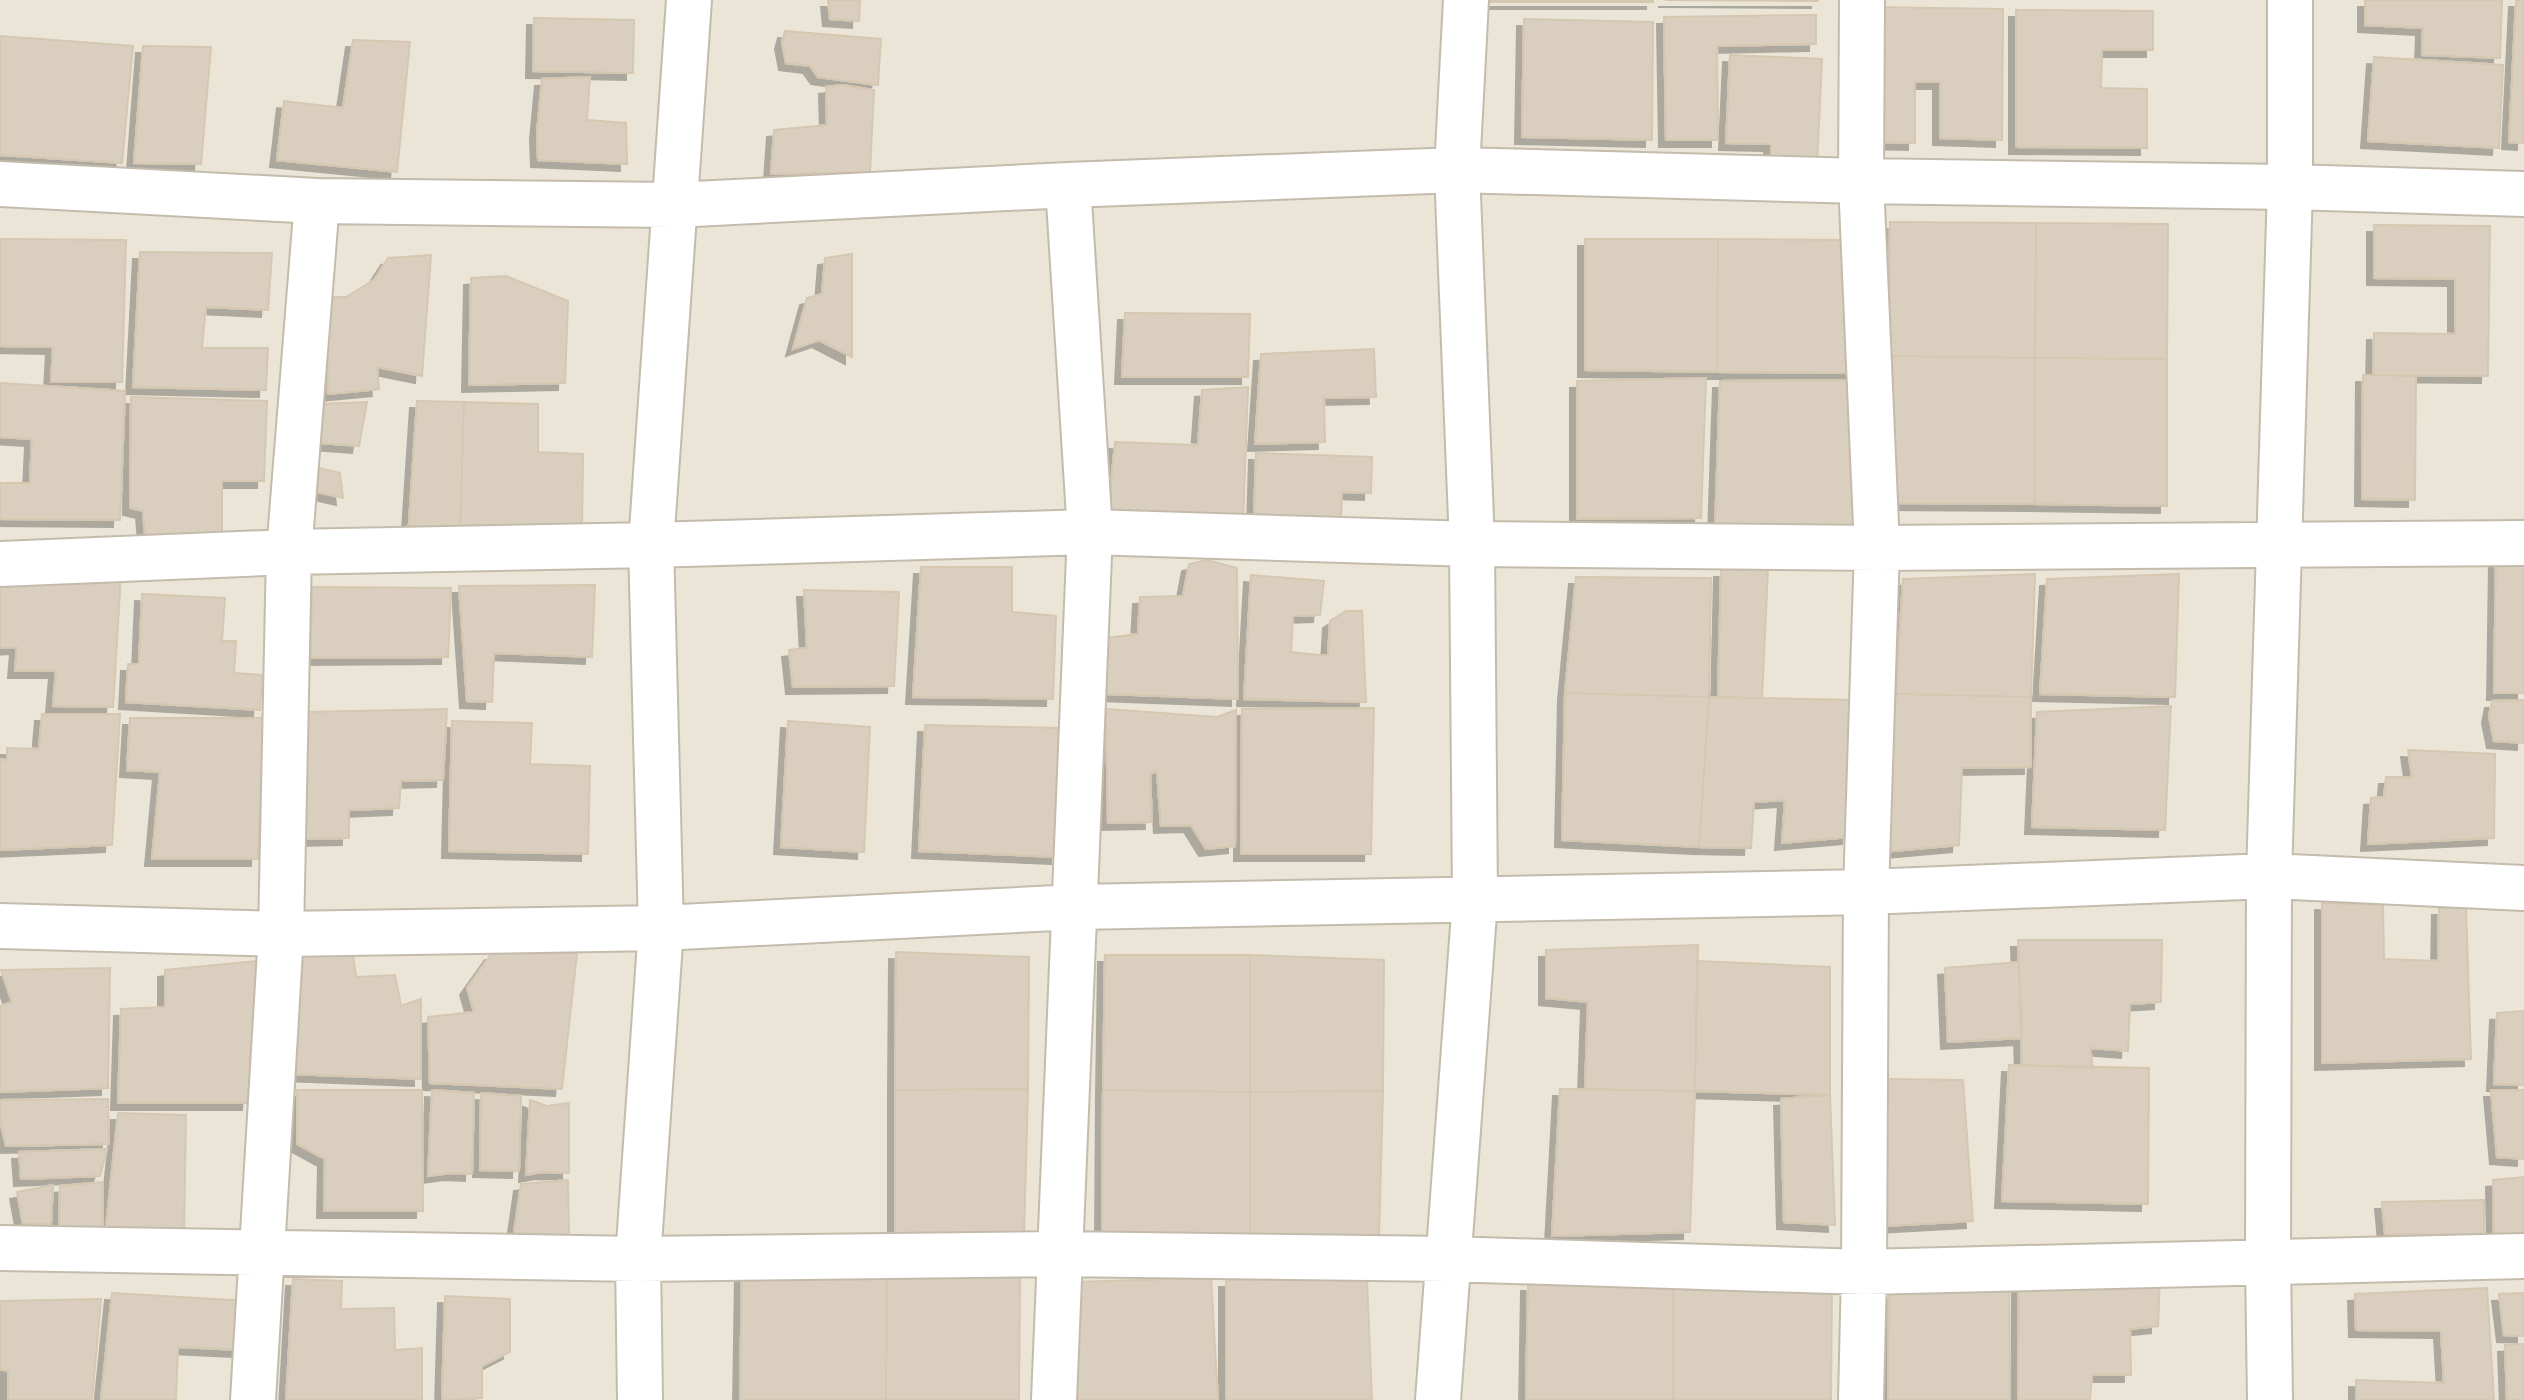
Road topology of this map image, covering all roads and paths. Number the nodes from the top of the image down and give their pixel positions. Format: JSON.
{"nodes":[{"id":1,"x":689,"y":0,"type":"edge"},
{"id":2,"x":1466,"y":0,"type":"edge"},
{"id":3,"x":1862,"y":0,"type":"edge"},
{"id":4,"x":2290,"y":0,"type":"edge"},
{"id":5,"x":1457,"y":170,"type":"junction"},
{"id":6,"x":1861,"y":181,"type":"junction"},
{"id":7,"x":0,"y":184,"type":"edge"},
{"id":8,"x":1068,"y":185,"type":"junction"},
{"id":9,"x":2290,"y":187,"type":"junction"},
{"id":10,"x":2524,"y":194,"type":"edge"},
{"id":11,"x":317,"y":201,"type":"junction"},
{"id":12,"x":674,"y":205,"type":"junction"},
{"id":13,"x":1090,"y":532,"type":"junction"},
{"id":14,"x":2524,"y":543,"type":"edge"},
{"id":15,"x":1472,"y":544,"type":"junction"},
{"id":16,"x":651,"y":545,"type":"junction"},
{"id":17,"x":2280,"y":546,"type":"junction"},
{"id":18,"x":1877,"y":548,"type":"junction"},
{"id":19,"x":289,"y":552,"type":"junction"},
{"id":20,"x":0,"y":564,"type":"edge"},
{"id":21,"x":2269,"y":876,"type":"junction"},
{"id":22,"x":2524,"y":888,"type":"edge"},
{"id":23,"x":1866,"y":892,"type":"junction"},
{"id":24,"x":1475,"y":900,"type":"junction"},
{"id":25,"x":1076,"y":907,"type":"junction"},
{"id":26,"x":0,"y":926,"type":"edge"},
{"id":27,"x":661,"y":928,"type":"junction"},
{"id":28,"x":281,"y":934,"type":"junction"},
{"id":29,"x":0,"y":1248,"type":"edge"},
{"id":30,"x":260,"y":1251,"type":"junction"},
{"id":31,"x":1059,"y":1254,"type":"junction"},
{"id":32,"x":2524,"y":1256,"type":"edge"},
{"id":33,"x":638,"y":1259,"type":"junction"},
{"id":34,"x":1449,"y":1259,"type":"junction"},
{"id":35,"x":2268,"y":1263,"type":"junction"},
{"id":36,"x":1864,"y":1272,"type":"junction"},
{"id":37,"x":253,"y":1400,"type":"edge"},
{"id":38,"x":640,"y":1400,"type":"edge"},
{"id":39,"x":1054,"y":1400,"type":"edge"},
{"id":40,"x":1438,"y":1400,"type":"edge"},
{"id":41,"x":1861,"y":1400,"type":"edge"},
{"id":42,"x":2270,"y":1400,"type":"edge"}],
"edges":[{"from":1,"to":12,"type":"street"},
{"from":2,"to":5,"type":"street"},
{"from":3,"to":6,"type":"street"},
{"from":4,"to":9,"type":"street"},
{"from":5,"to":6,"type":"street"},
{"from":5,"to":8,"type":"street"},
{"from":5,"to":15,"type":"street"},
{"from":6,"to":9,"type":"street"},
{"from":6,"to":18,"type":"street"},
{"from":7,"to":11,"type":"street"},
{"from":8,"to":12,"type":"street"},
{"from":8,"to":13,"type":"street"},
{"from":9,"to":10,"type":"street"},
{"from":9,"to":17,"type":"street"},
{"from":11,"to":12,"type":"street"},
{"from":11,"to":19,"type":"street"},
{"from":12,"to":16,"type":"street"},
{"from":13,"to":15,"type":"street"},
{"from":13,"to":16,"type":"street"},
{"from":13,"to":25,"type":"street"},
{"from":14,"to":17,"type":"street"},
{"from":15,"to":18,"type":"street"},
{"from":15,"to":24,"type":"street"},
{"from":16,"to":19,"type":"street"},
{"from":16,"to":27,"type":"street"},
{"from":17,"to":18,"type":"street"},
{"from":17,"to":21,"type":"street"},
{"from":18,"to":23,"type":"street"},
{"from":19,"to":20,"type":"street"},
{"from":19,"to":28,"type":"street"},
{"from":21,"to":22,"type":"street"},
{"from":21,"to":23,"type":"street"},
{"from":21,"to":35,"type":"street"},
{"from":23,"to":24,"type":"street"},
{"from":23,"to":36,"type":"street"},
{"from":24,"to":25,"type":"street"},
{"from":24,"to":34,"type":"street"},
{"from":25,"to":27,"type":"street"},
{"from":25,"to":31,"type":"street"},
{"from":26,"to":28,"type":"street"},
{"from":27,"to":28,"type":"street"},
{"from":27,"to":33,"type":"street"},
{"from":28,"to":30,"type":"street"},
{"from":29,"to":30,"type":"street"},
{"from":30,"to":33,"type":"street"},
{"from":30,"to":37,"type":"street"},
{"from":31,"to":33,"type":"street"},
{"from":31,"to":34,"type":"street"},
{"from":31,"to":39,"type":"street"},
{"from":32,"to":35,"type":"street"},
{"from":33,"to":38,"type":"street"},
{"from":34,"to":36,"type":"street"},
{"from":34,"to":40,"type":"street"},
{"from":35,"to":36,"type":"street"},
{"from":35,"to":42,"type":"street"},
{"from":36,"to":41,"type":"street"}]}
